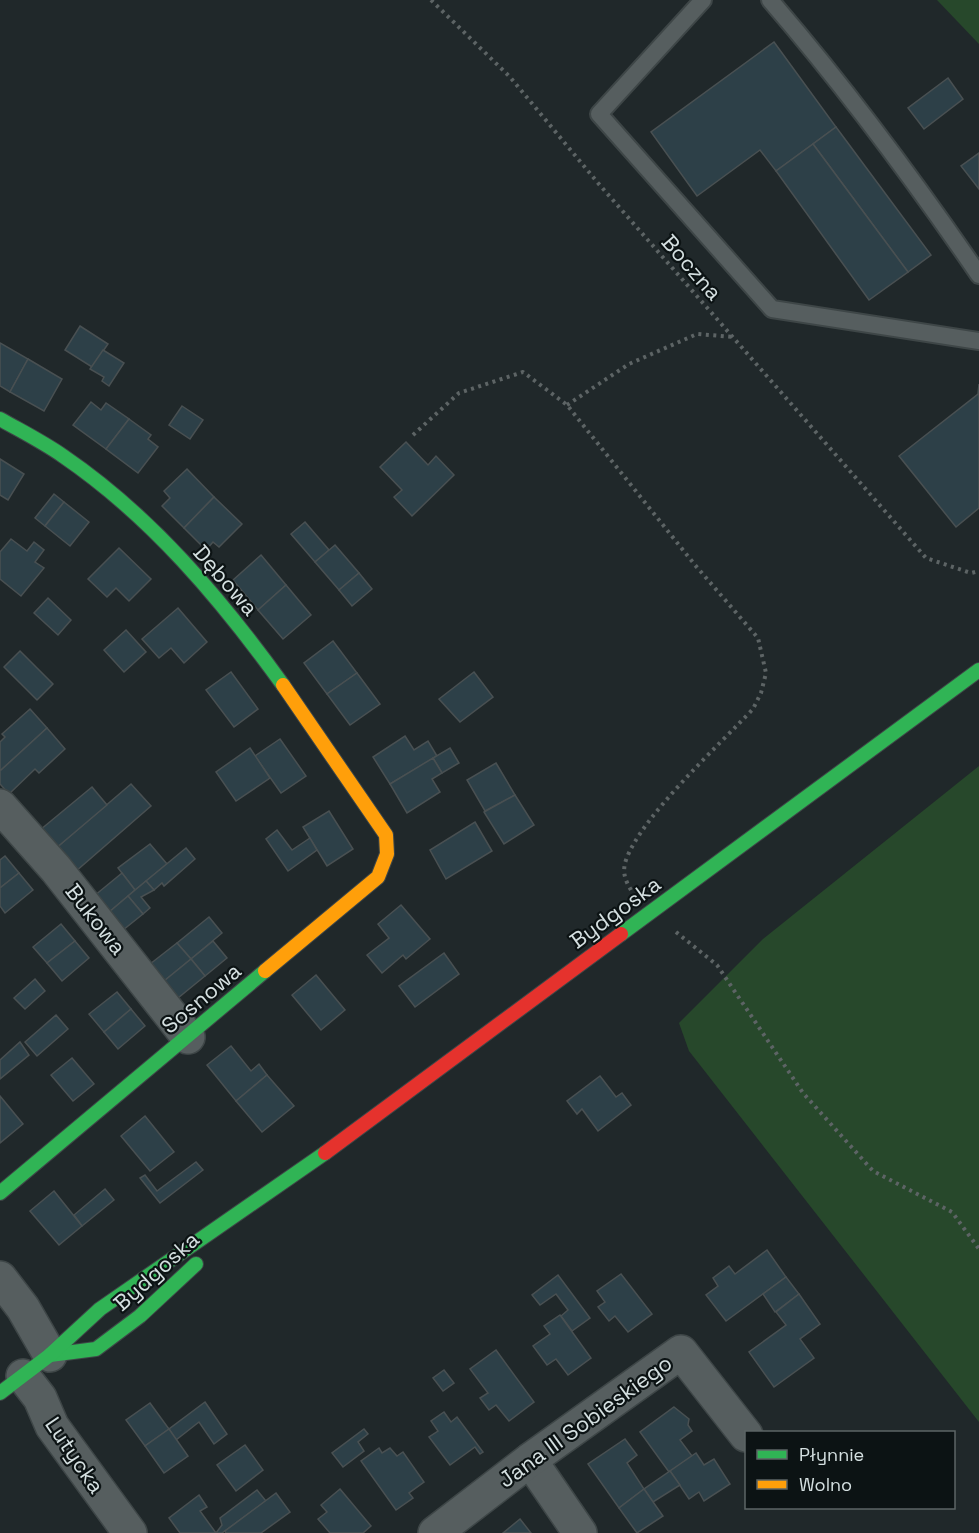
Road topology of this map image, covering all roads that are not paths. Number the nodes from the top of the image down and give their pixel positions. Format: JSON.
{"nodes":[{"id":1,"x":703,"y":0,"type":"edge"},
{"id":2,"x":770,"y":0,"type":"edge"},
{"id":3,"x":979,"y":275,"type":"edge"},
{"id":4,"x":979,"y":341,"type":"edge"},
{"id":5,"x":0,"y":419,"type":"edge"},
{"id":6,"x":979,"y":670,"type":"edge"},
{"id":7,"x":0,"y":806,"type":"edge"},
{"id":8,"x":373,"y":816,"type":"joint"},
{"id":9,"x":188,"y":1036,"type":"junction"},
{"id":10,"x":276,"y":1189,"type":"junction"},
{"id":11,"x":0,"y":1193,"type":"edge"},
{"id":12,"x":0,"y":1278,"type":"edge"},
{"id":13,"x":50,"y":1355,"type":"junction"},
{"id":14,"x":12,"y":1384,"type":"edge"},
{"id":15,"x":745,"y":1432,"type":"edge"},
{"id":16,"x":530,"y":1460,"type":"junction"},
{"id":17,"x":130,"y":1533,"type":"edge"},
{"id":18,"x":435,"y":1533,"type":"edge"},
{"id":19,"x":580,"y":1533,"type":"edge"}],
"edges":[{"from":1,"to":4,"type":"lane"},
{"from":2,"to":3,"type":"lane"},
{"from":5,"to":8,"type":"street","name":"Dębowa"},
{"from":6,"to":10,"type":"street","name":"Bydgoska"},
{"from":7,"to":9,"type":"street","name":"Bukowa"},
{"from":8,"to":9,"type":"street","name":"Sosnowa"},
{"from":9,"to":11,"type":"street","name":"Sosnowa"},
{"from":10,"to":13,"type":"street","name":"Bydgoska"},
{"from":10,"to":13,"type":"street","name":"Bydgoska"},
{"from":12,"to":13,"type":"street"},
{"from":13,"to":14,"type":"street","name":"Bydgoska"},
{"from":14,"to":17,"type":"street","name":"Lutycka"},
{"from":15,"to":16,"type":"street","name":"Jana III Sobieskiego"},
{"from":16,"to":18,"type":"street","name":"Jana III Sobieskiego"},
{"from":16,"to":19,"type":"street"}]}
